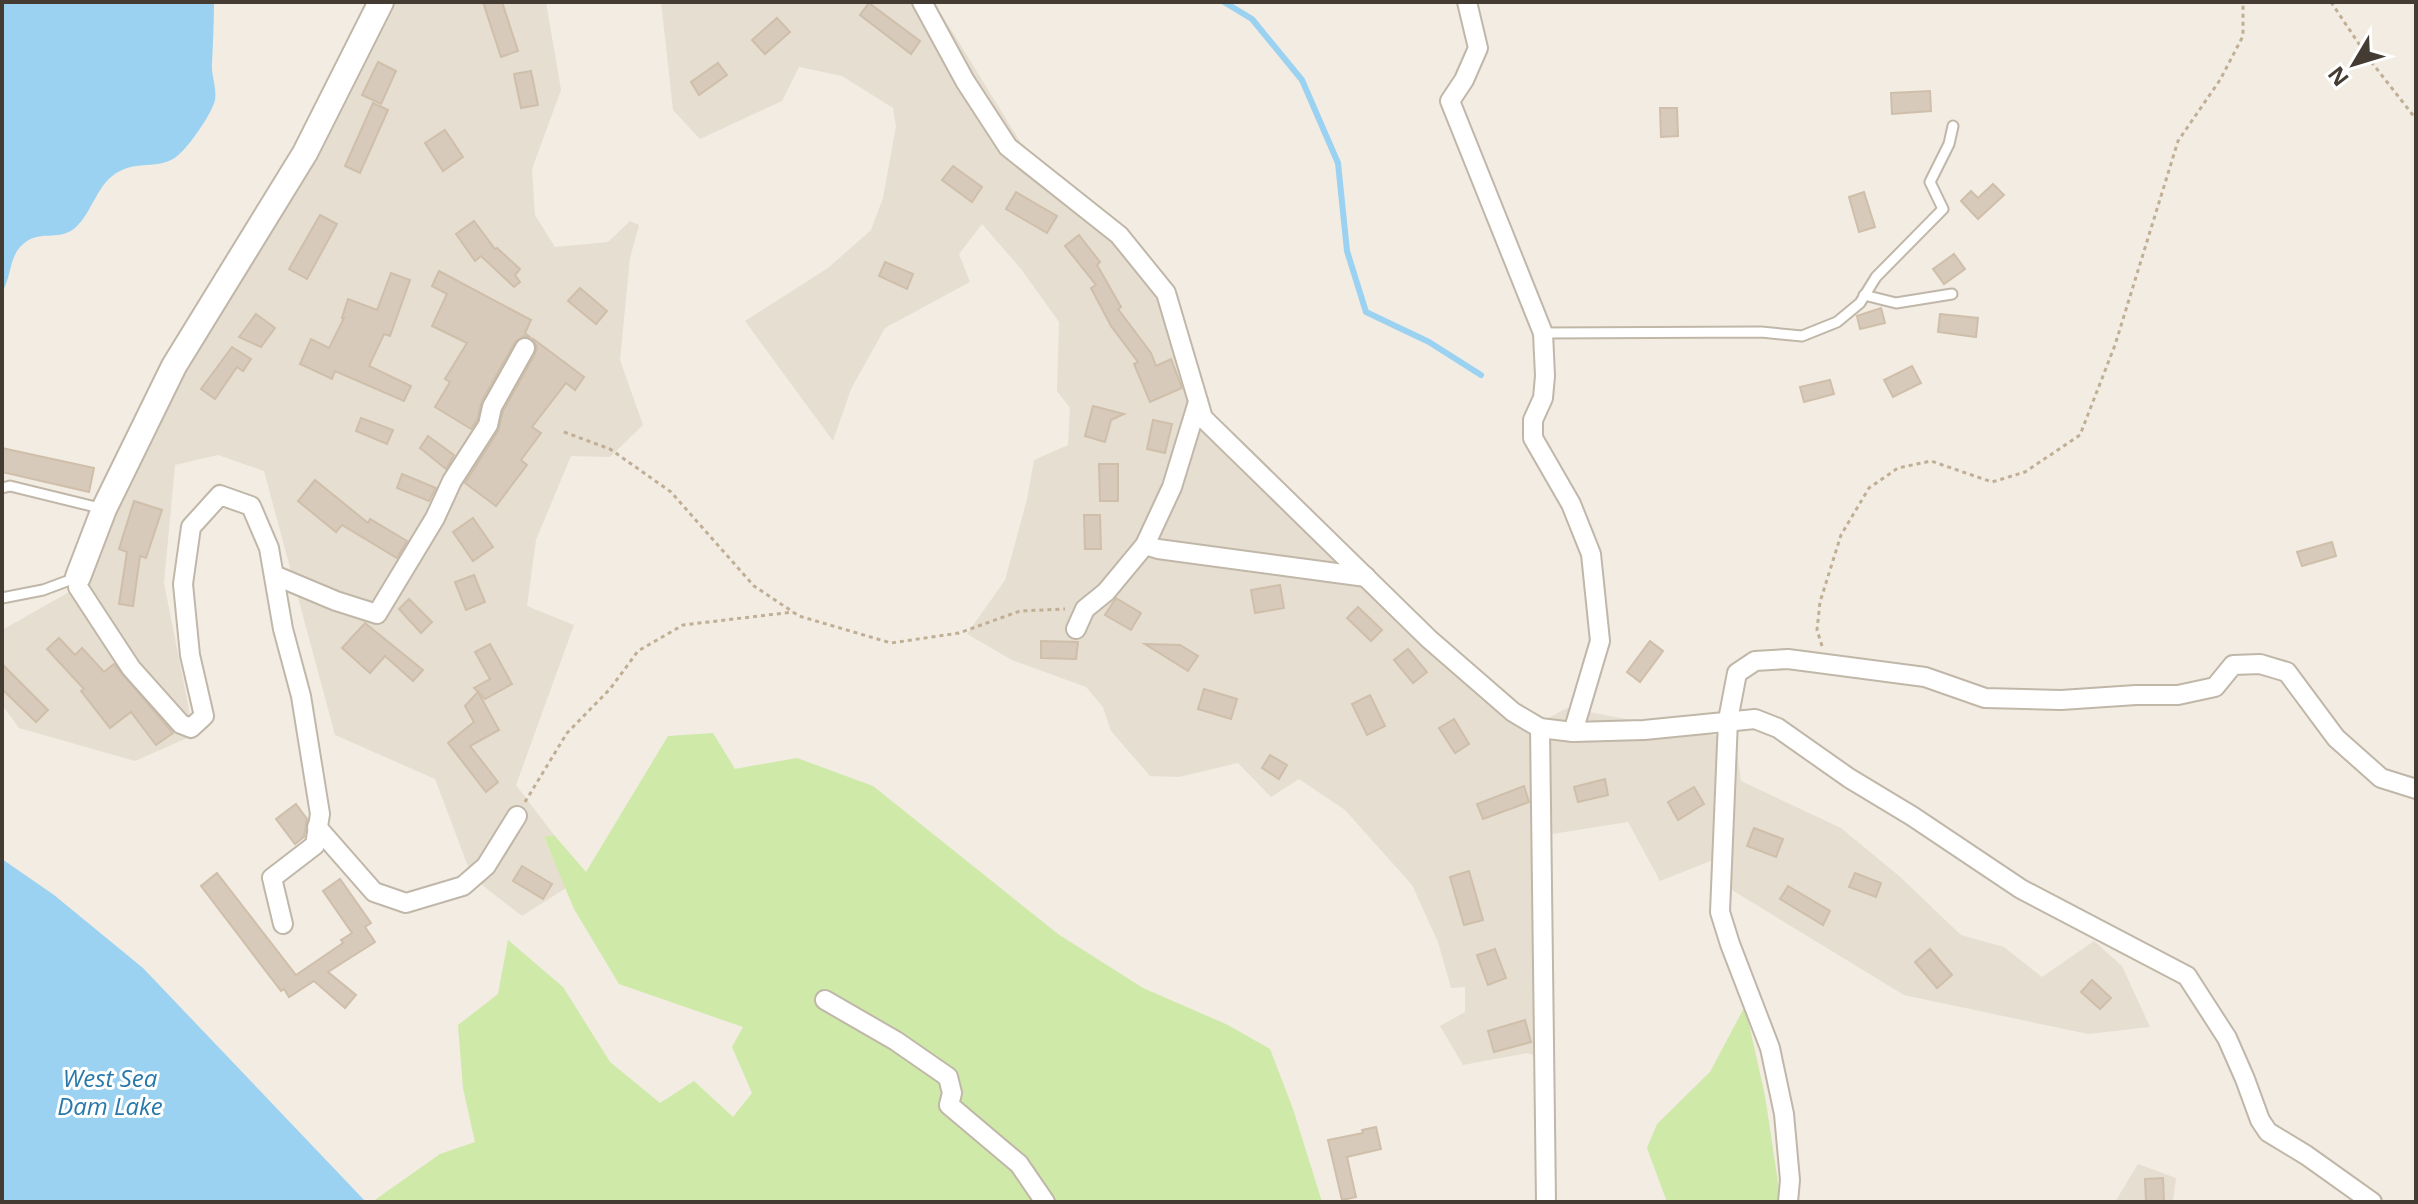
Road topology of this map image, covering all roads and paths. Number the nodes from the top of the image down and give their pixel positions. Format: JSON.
{"nodes":[{"id":1,"x":381,"y":2,"type":"edge"},
{"id":2,"x":922,"y":2,"type":"edge"},
{"id":3,"x":1467,"y":2,"type":"edge"},
{"id":4,"x":2243,"y":2,"type":"edge"},
{"id":5,"x":2331,"y":2,"type":"edge"},
{"id":6,"x":2416,"y":119,"type":"edge"},
{"id":7,"x":1953,"y":126,"type":"dead end"},
{"id":8,"x":1952,"y":294,"type":"dead end"},
{"id":9,"x":1864,"y":295,"type":"junction"},
{"id":10,"x":1543,"y":333,"type":"junction"},
{"id":11,"x":525,"y":348,"type":"dead end"},
{"id":12,"x":1198,"y":402,"type":"junction"},
{"id":13,"x":564,"y":432,"type":"dead end"},
{"id":14,"x":2,"y":488,"type":"edge"},
{"id":15,"x":104,"y":509,"type":"junction"},
{"id":16,"x":1145,"y":545,"type":"junction"},
{"id":17,"x":274,"y":575,"type":"junction"},
{"id":18,"x":78,"y":577,"type":"junction"},
{"id":19,"x":1366,"y":577,"type":"junction"},
{"id":20,"x":2,"y":598,"type":"edge"},
{"id":21,"x":1085,"y":609,"type":"junction"},
{"id":22,"x":793,"y":612,"type":"junction"},
{"id":23,"x":1076,"y":629,"type":"dead end"},
{"id":24,"x":1825,"y":664,"type":"junction"},
{"id":25,"x":1728,"y":720,"type":"junction"},
{"id":26,"x":1540,"y":728,"type":"junction"},
{"id":27,"x":1573,"y":732,"type":"junction"},
{"id":28,"x":2416,"y":789,"type":"edge"},
{"id":29,"x":517,"y":816,"type":"joint"},
{"id":30,"x":317,"y":827,"type":"junction"},
{"id":31,"x":283,"y":924,"type":"dead end"},
{"id":32,"x":825,"y":1000,"type":"dead end"},
{"id":33,"x":1045,"y":1202,"type":"edge"},
{"id":34,"x":1546,"y":1202,"type":"edge"},
{"id":35,"x":1788,"y":1202,"type":"edge"},
{"id":36,"x":2372,"y":1202,"type":"edge"}],
"edges":[{"from":1,"to":15,"type":"street"},
{"from":2,"to":12,"type":"street"},
{"from":3,"to":10,"type":"street"},
{"from":4,"to":24,"type":"path"},
{"from":5,"to":6,"type":"path"},
{"from":7,"to":9,"type":"lane"},
{"from":8,"to":9,"type":"lane"},
{"from":9,"to":10,"type":"lane"},
{"from":10,"to":27,"type":"street"},
{"from":11,"to":17,"type":"street"},
{"from":12,"to":16,"type":"street"},
{"from":12,"to":19,"type":"street"},
{"from":13,"to":22,"type":"path"},
{"from":14,"to":15,"type":"lane"},
{"from":15,"to":18,"type":"street"},
{"from":16,"to":19,"type":"street"},
{"from":16,"to":21,"type":"street"},
{"from":17,"to":18,"type":"street"},
{"from":17,"to":30,"type":"street"},
{"from":18,"to":20,"type":"lane"},
{"from":19,"to":26,"type":"street"},
{"from":21,"to":22,"type":"path"},
{"from":21,"to":23,"type":"street"},
{"from":22,"to":29,"type":"path"},
{"from":24,"to":25,"type":"street"},
{"from":24,"to":28,"type":"street"},
{"from":25,"to":27,"type":"street"},
{"from":25,"to":35,"type":"street"},
{"from":25,"to":36,"type":"street"},
{"from":26,"to":27,"type":"street"},
{"from":26,"to":34,"type":"street"},
{"from":29,"to":30,"type":"street"},
{"from":30,"to":31,"type":"street"},
{"from":32,"to":33,"type":"street"}]}
